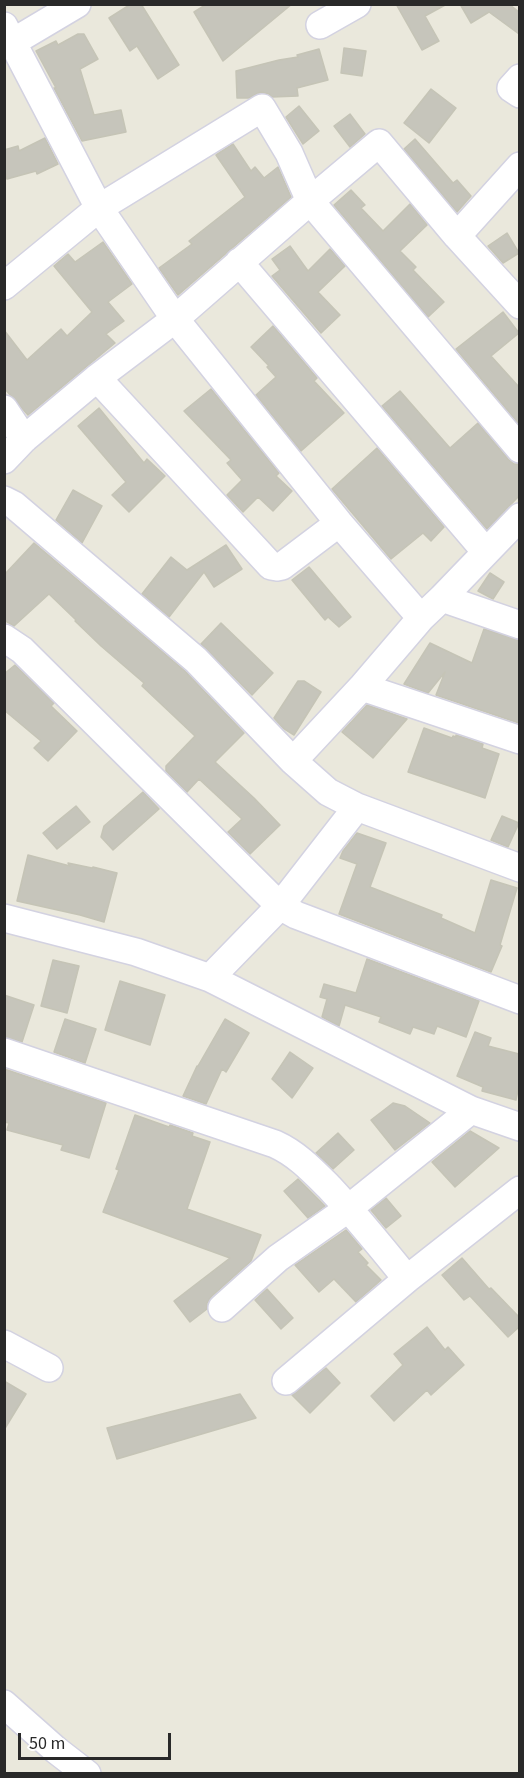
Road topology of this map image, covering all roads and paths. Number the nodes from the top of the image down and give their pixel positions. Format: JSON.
{"nodes":[{"id":1,"x":77,"y":4,"type":"edge"},
{"id":2,"x":357,"y":4,"type":"edge"},
{"id":3,"x":320,"y":25,"type":"dead end"},
{"id":4,"x":9,"y":34,"type":"edge"},
{"id":5,"x":519,"y":78,"type":"edge"},
{"id":6,"x":519,"y":94,"type":"edge"},
{"id":7,"x":519,"y":166,"type":"edge"},
{"id":8,"x":310,"y":201,"type":"junction"},
{"id":9,"x":99,"y":208,"type":"junction"},
{"id":10,"x":457,"y":236,"type":"junction"},
{"id":11,"x":239,"y":262,"type":"junction"},
{"id":12,"x":4,"y":286,"type":"edge"},
{"id":13,"x":519,"y":305,"type":"edge"},
{"id":14,"x":175,"y":319,"type":"junction"},
{"id":15,"x":97,"y":378,"type":"junction"},
{"id":16,"x":4,"y":409,"type":"edge"},
{"id":17,"x":24,"y":439,"type":"junction"},
{"id":18,"x":519,"y":449,"type":"edge"},
{"id":19,"x":4,"y":460,"type":"edge"},
{"id":20,"x":4,"y":500,"type":"edge"},
{"id":21,"x":519,"y":517,"type":"edge"},
{"id":22,"x":339,"y":524,"type":"junction"},
{"id":23,"x":486,"y":552,"type":"junction"},
{"id":24,"x":442,"y":598,"type":"junction"},
{"id":25,"x":421,"y":618,"type":"junction"},
{"id":26,"x":519,"y":625,"type":"edge"},
{"id":27,"x":4,"y":638,"type":"edge"},
{"id":28,"x":362,"y":687,"type":"junction"},
{"id":29,"x":519,"y":740,"type":"edge"},
{"id":30,"x":293,"y":760,"type":"junction"},
{"id":31,"x":357,"y":807,"type":"junction"},
{"id":32,"x":519,"y":868,"type":"edge"},
{"id":33,"x":280,"y":906,"type":"junction"},
{"id":34,"x":4,"y":918,"type":"edge"},
{"id":35,"x":210,"y":978,"type":"junction"},
{"id":36,"x":519,"y":1000,"type":"edge"},
{"id":37,"x":4,"y":1052,"type":"edge"},
{"id":38,"x":471,"y":1110,"type":"junction"},
{"id":39,"x":519,"y":1127,"type":"edge"},
{"id":40,"x":519,"y":1190,"type":"edge"},
{"id":41,"x":348,"y":1208,"type":"junction"},
{"id":42,"x":407,"y":1280,"type":"junction"},
{"id":43,"x":222,"y":1308,"type":"dead end"},
{"id":44,"x":4,"y":1344,"type":"edge"},
{"id":45,"x":49,"y":1368,"type":"dead end"},
{"id":46,"x":286,"y":1381,"type":"dead end"},
{"id":47,"x":4,"y":1704,"type":"edge"},
{"id":48,"x":87,"y":1773,"type":"edge"}],
"edges":[{"from":1,"to":4,"type":"street"},
{"from":2,"to":3,"type":"street"},
{"from":4,"to":9,"type":"street"},
{"from":5,"to":6,"type":"street"},
{"from":7,"to":10,"type":"street"},
{"from":8,"to":9,"type":"street"},
{"from":8,"to":10,"type":"street"},
{"from":8,"to":11,"type":"street"},
{"from":8,"to":18,"type":"street"},
{"from":9,"to":12,"type":"street"},
{"from":9,"to":14,"type":"street"},
{"from":10,"to":13,"type":"street"},
{"from":11,"to":14,"type":"street"},
{"from":11,"to":23,"type":"street"},
{"from":14,"to":15,"type":"street"},
{"from":14,"to":22,"type":"street"},
{"from":15,"to":17,"type":"street"},
{"from":15,"to":22,"type":"street"},
{"from":16,"to":17,"type":"street"},
{"from":17,"to":19,"type":"street"},
{"from":20,"to":30,"type":"street"},
{"from":21,"to":23,"type":"street"},
{"from":22,"to":25,"type":"street"},
{"from":23,"to":24,"type":"street"},
{"from":24,"to":25,"type":"street"},
{"from":24,"to":26,"type":"street"},
{"from":25,"to":28,"type":"street"},
{"from":27,"to":33,"type":"street"},
{"from":28,"to":29,"type":"street"},
{"from":28,"to":30,"type":"street"},
{"from":30,"to":31,"type":"street"},
{"from":31,"to":32,"type":"street"},
{"from":31,"to":33,"type":"street"},
{"from":33,"to":35,"type":"street"},
{"from":33,"to":36,"type":"street"},
{"from":34,"to":35,"type":"street"},
{"from":35,"to":38,"type":"street"},
{"from":37,"to":41,"type":"street"},
{"from":38,"to":39,"type":"street"},
{"from":38,"to":41,"type":"street"},
{"from":40,"to":42,"type":"street"},
{"from":41,"to":42,"type":"street"},
{"from":41,"to":43,"type":"street"},
{"from":42,"to":46,"type":"street"},
{"from":44,"to":45,"type":"street"},
{"from":47,"to":48,"type":"street"}]}
